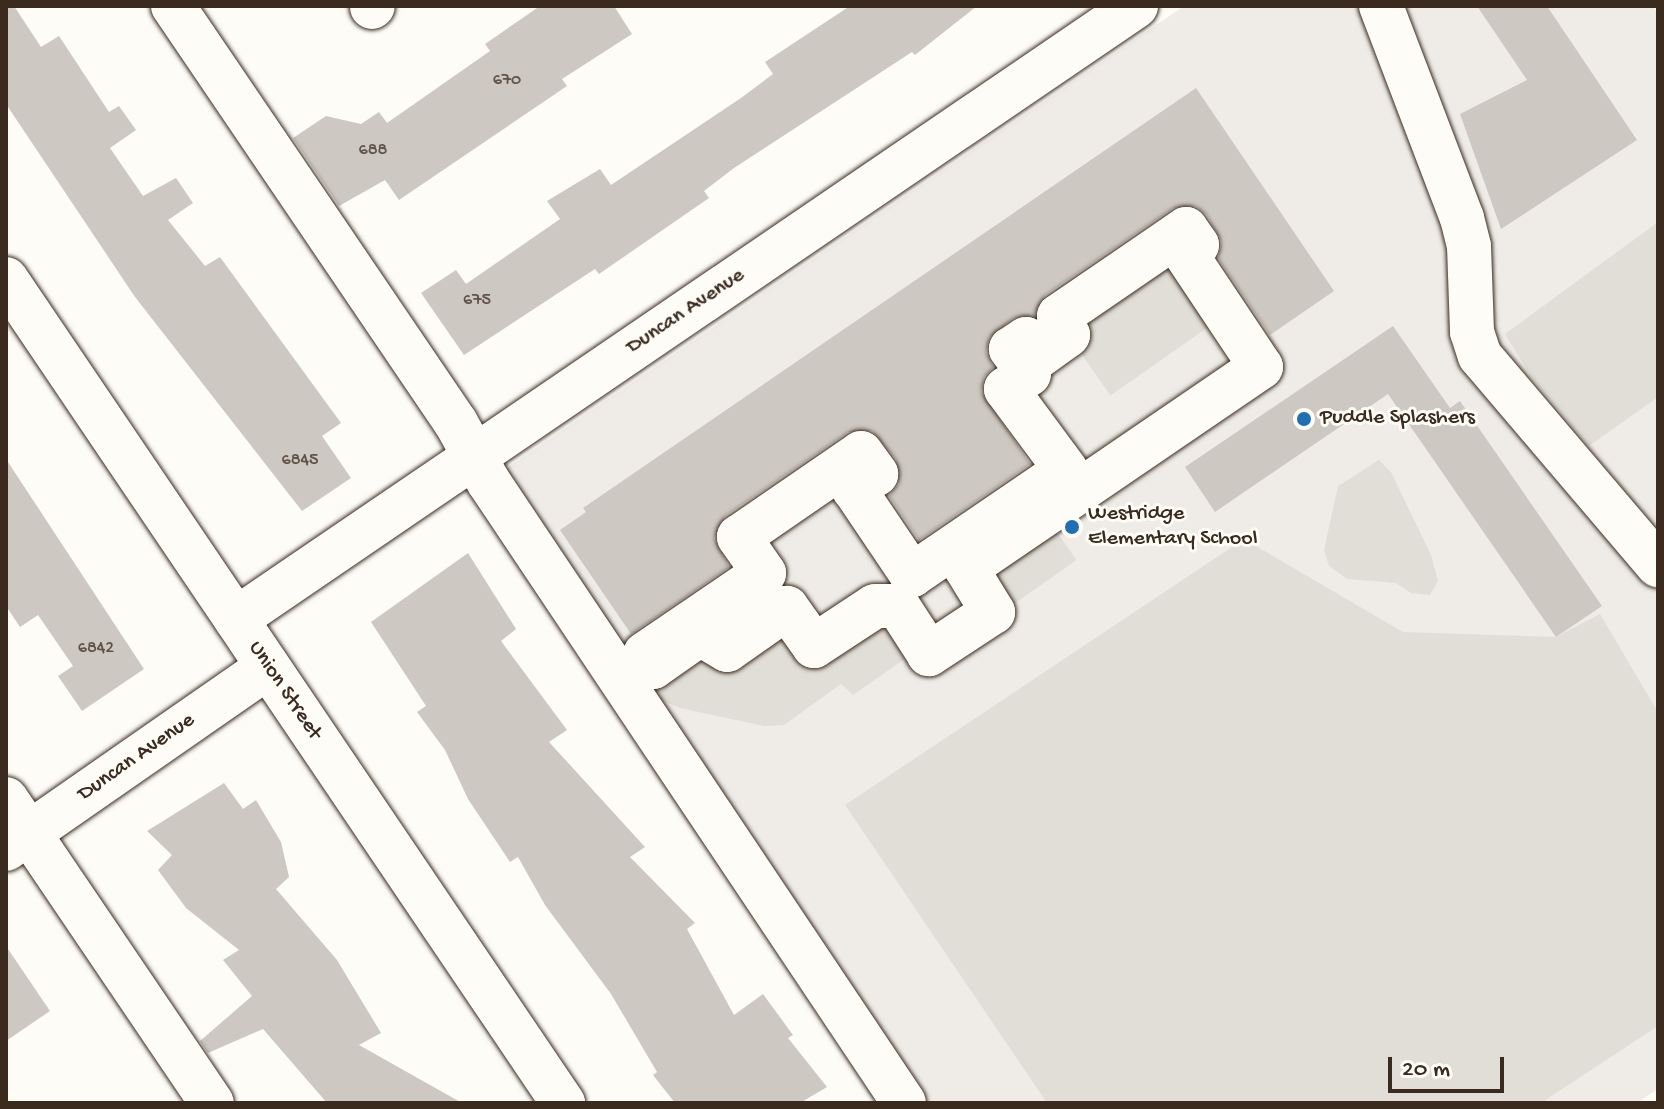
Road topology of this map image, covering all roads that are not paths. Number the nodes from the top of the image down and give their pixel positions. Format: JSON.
{"nodes":[{"id":1,"x":173,"y":6,"type":"edge"},
{"id":2,"x":1136,"y":6,"type":"edge"},
{"id":3,"x":1381,"y":6,"type":"edge"},
{"id":4,"x":6,"y":279,"type":"edge"},
{"id":5,"x":1261,"y":367,"type":"joint"},
{"id":6,"x":475,"y":455,"type":"junction"},
{"id":7,"x":1658,"y":565,"type":"edge"},
{"id":8,"x":236,"y":619,"type":"junction"},
{"id":9,"x":268,"y":667,"type":"junction"},
{"id":10,"x":14,"y":828,"type":"edge"},
{"id":11,"x":212,"y":1103,"type":"edge"},
{"id":12,"x":563,"y":1103,"type":"edge"},
{"id":13,"x":904,"y":1103,"type":"edge"}],
"edges":[{"from":1,"to":6,"type":"street"},
{"from":2,"to":6,"type":"street","name":"Duncan Avenue"},
{"from":3,"to":7,"type":"street"},
{"from":4,"to":8,"type":"street","name":"Union Street"},
{"from":5,"to":5,"type":"street"},
{"from":6,"to":8,"type":"street","name":"Duncan Avenue"},
{"from":6,"to":13,"type":"street"},
{"from":8,"to":9,"type":"street","name":"Union Street"},
{"from":9,"to":10,"type":"street","name":"Duncan Avenue"},
{"from":9,"to":12,"type":"street","name":"Union Street"},
{"from":10,"to":11,"type":"street"}]}
